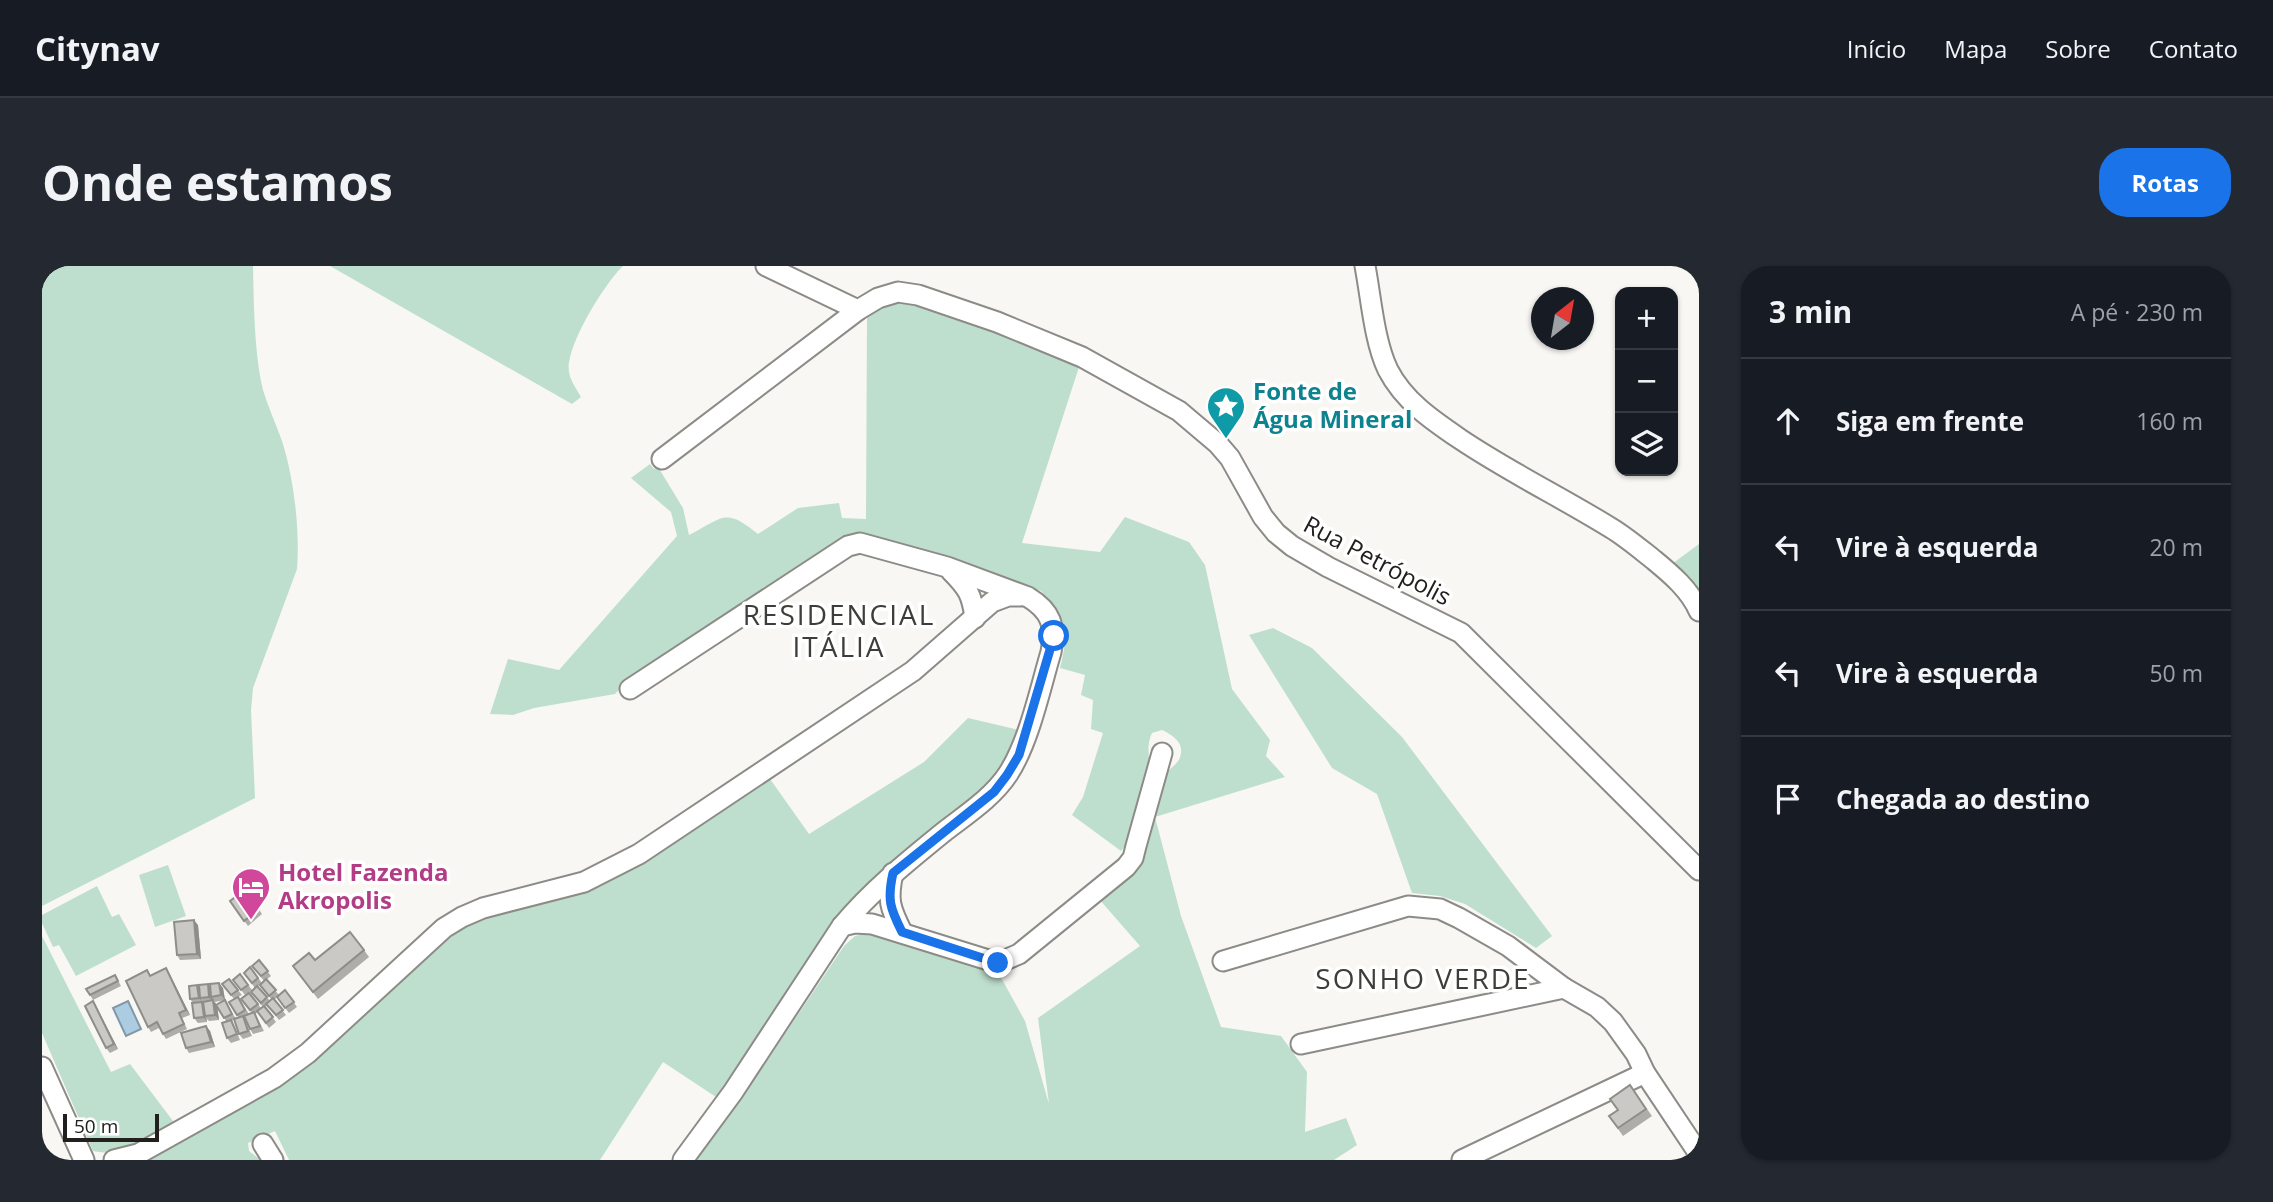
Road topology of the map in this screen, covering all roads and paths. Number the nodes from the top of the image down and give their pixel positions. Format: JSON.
{"nodes":[{"id":1,"x":766,"y":266,"type":"edge"},
{"id":2,"x":1365,"y":266,"type":"edge"},
{"id":3,"x":858,"y":310,"type":"junction"},
{"id":4,"x":662,"y":458,"type":"dead end"},
{"id":5,"x":947,"y":567,"type":"junction"},
{"id":6,"x":1028,"y":597,"type":"junction"},
{"id":7,"x":1699,"y":611,"type":"edge"},
{"id":8,"x":975,"y":618,"type":"junction"},
{"id":9,"x":630,"y":689,"type":"dead end"},
{"id":10,"x":1162,"y":753,"type":"dead end"},
{"id":11,"x":1699,"y":870,"type":"edge"},
{"id":12,"x":893,"y":873,"type":"junction"},
{"id":13,"x":842,"y":926,"type":"junction"},
{"id":14,"x":902,"y":932,"type":"junction"},
{"id":15,"x":1223,"y":961,"type":"dead end"},
{"id":16,"x":1564,"y":988,"type":"junction"},
{"id":17,"x":1301,"y":1044,"type":"dead end"},
{"id":18,"x":42,"y":1067,"type":"edge"},
{"id":19,"x":1645,"y":1073,"type":"junction"},
{"id":20,"x":1699,"y":1154,"type":"edge"},
{"id":21,"x":136,"y":1157,"type":"edge"},
{"id":22,"x":84,"y":1160,"type":"edge"},
{"id":23,"x":94,"y":1160,"type":"edge"},
{"id":24,"x":114,"y":1160,"type":"edge"},
{"id":25,"x":683,"y":1160,"type":"edge"},
{"id":26,"x":1462,"y":1160,"type":"edge"}],
"edges":[{"from":1,"to":3,"type":"street"},
{"from":2,"to":7,"type":"street"},
{"from":3,"to":4,"type":"street","name":"Rua Petrópolis"},
{"from":3,"to":11,"type":"street","name":"Rua Petrópolis"},
{"from":5,"to":6,"type":"street"},
{"from":5,"to":8,"type":"street"},
{"from":5,"to":9,"type":"street"},
{"from":6,"to":8,"type":"street"},
{"from":6,"to":12,"type":"street"},
{"from":8,"to":21,"type":"street"},
{"from":10,"to":14,"type":"street"},
{"from":12,"to":13,"type":"street"},
{"from":12,"to":14,"type":"street"},
{"from":13,"to":14,"type":"street"},
{"from":13,"to":25,"type":"street"},
{"from":15,"to":16,"type":"street"},
{"from":16,"to":17,"type":"street"},
{"from":16,"to":19,"type":"street"},
{"from":18,"to":22,"type":"street"},
{"from":19,"to":20,"type":"street"},
{"from":19,"to":26,"type":"street"},
{"from":21,"to":24,"type":"street"},
{"from":22,"to":23,"type":"street"}]}
